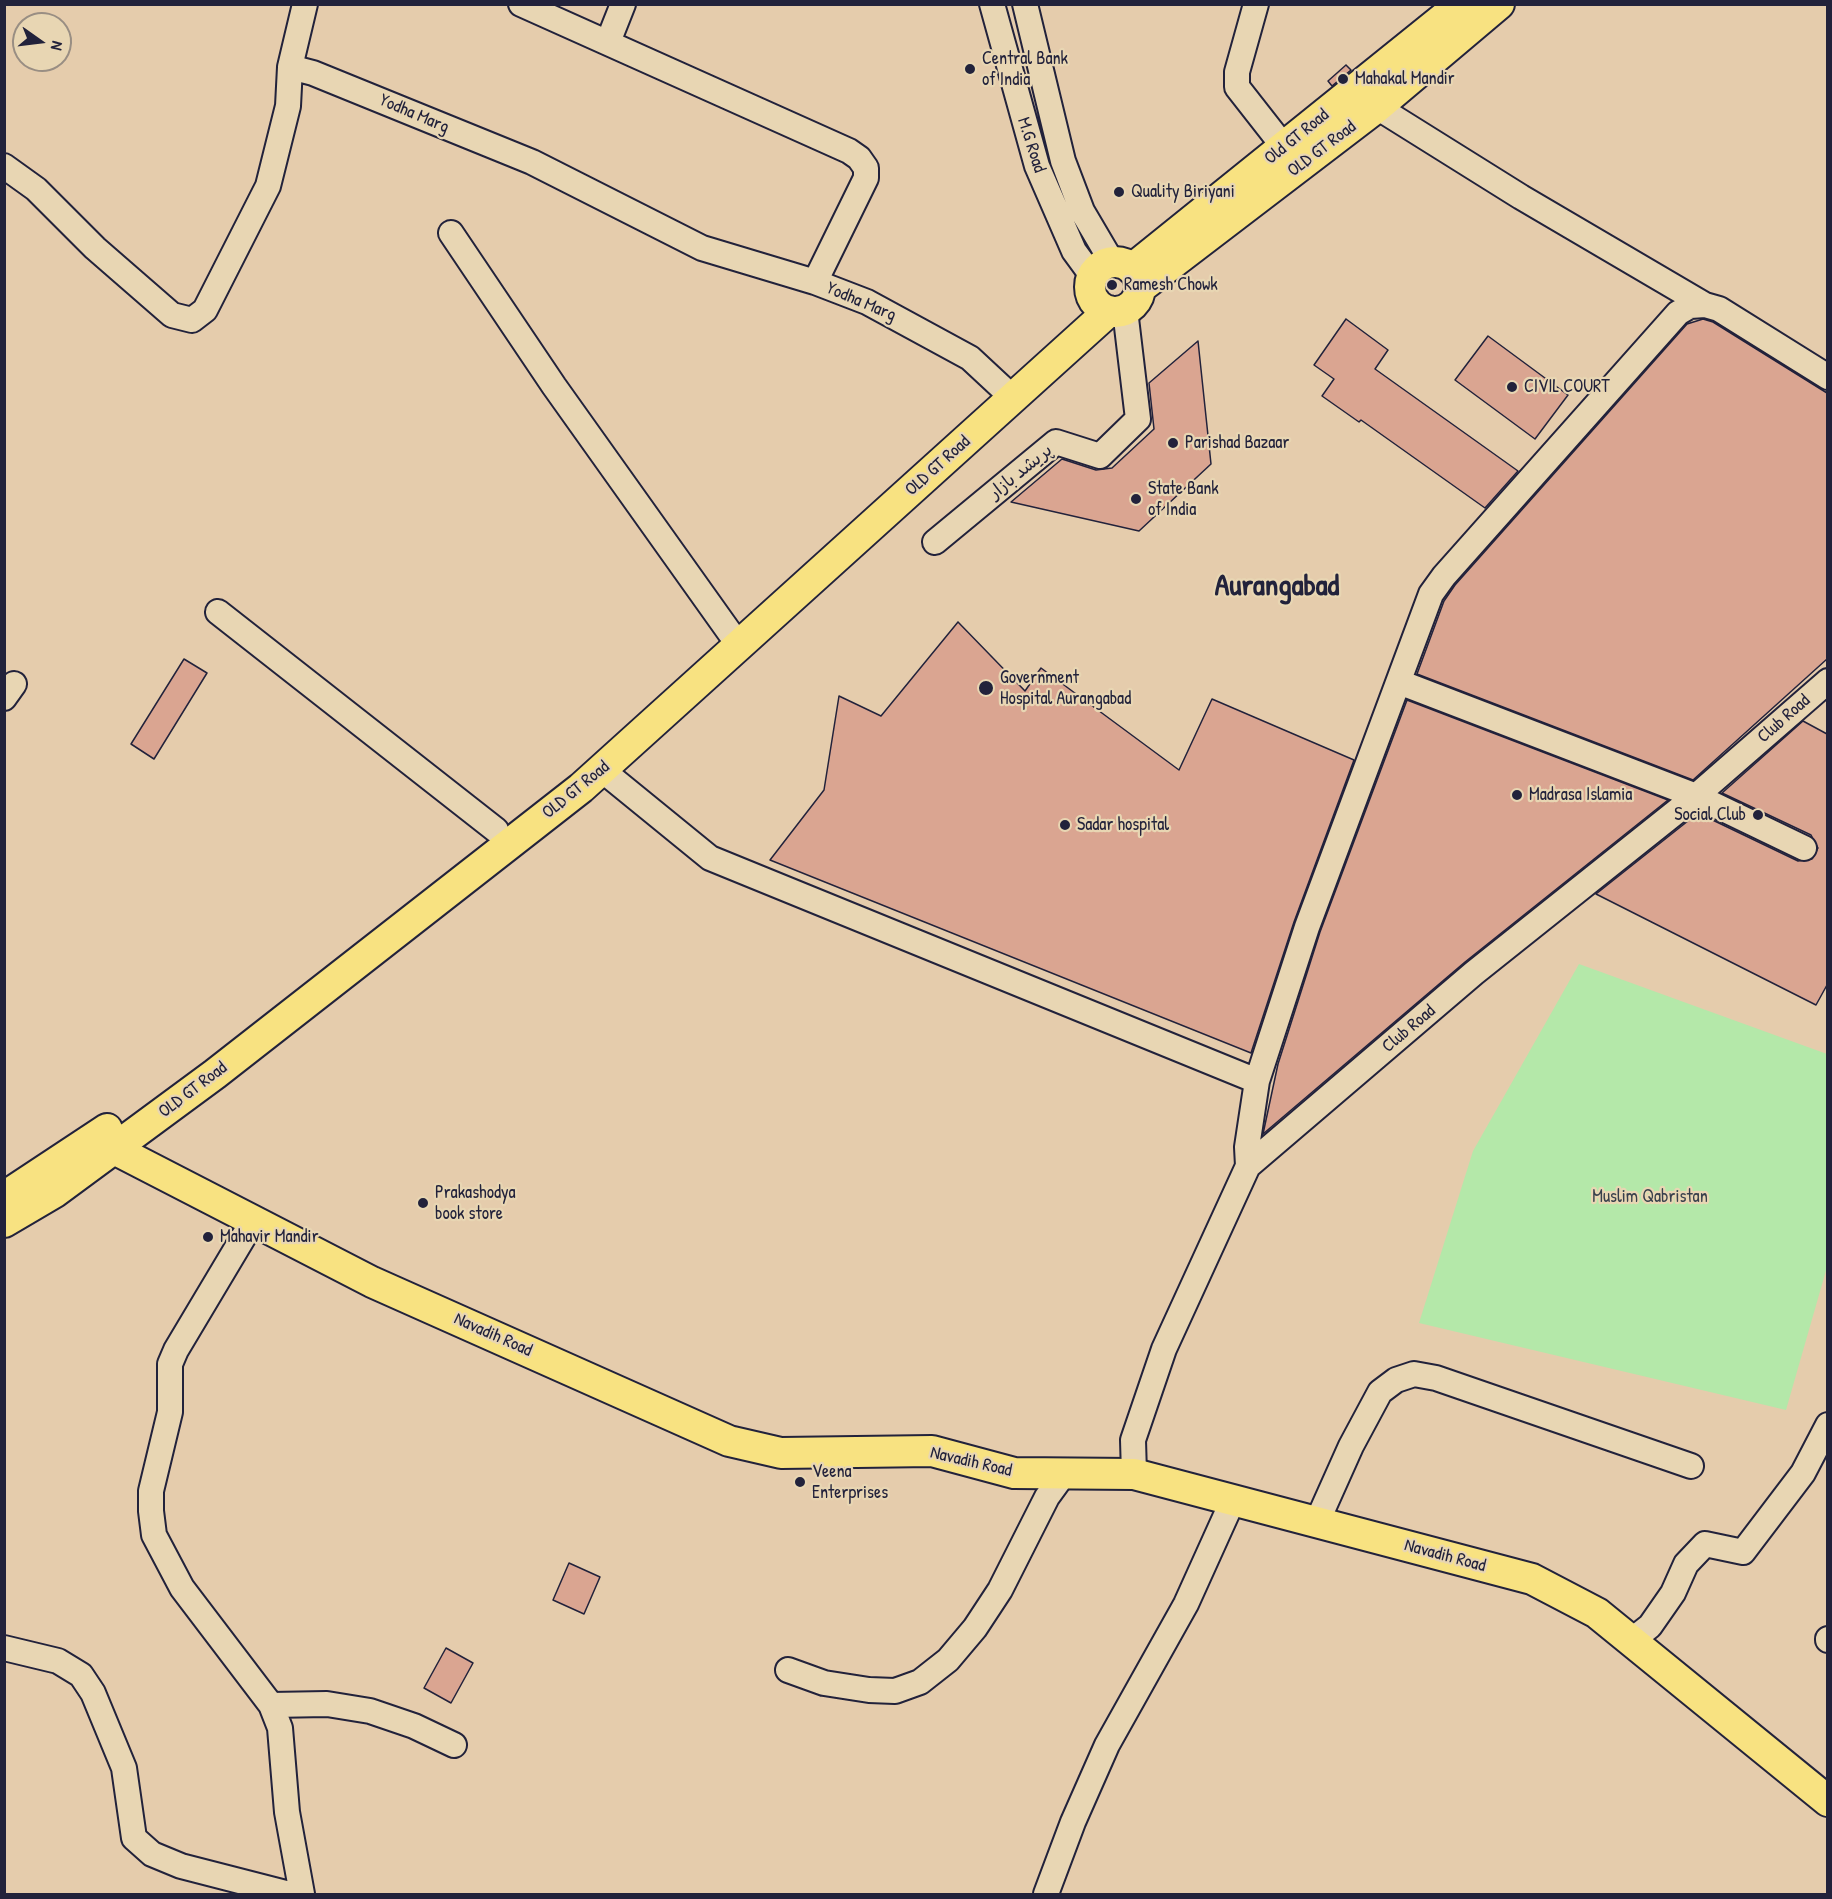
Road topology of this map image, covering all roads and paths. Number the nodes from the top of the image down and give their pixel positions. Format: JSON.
{"nodes":[{"id":1,"x":305,"y":4,"type":"edge"},
{"id":2,"x":521,"y":4,"type":"edge"},
{"id":3,"x":623,"y":4,"type":"edge"},
{"id":4,"x":992,"y":4,"type":"edge"},
{"id":5,"x":1025,"y":4,"type":"edge"},
{"id":6,"x":1256,"y":4,"type":"edge"},
{"id":7,"x":1461,"y":4,"type":"edge"},
{"id":8,"x":1499,"y":4,"type":"edge"},
{"id":9,"x":608,"y":42,"type":"junction"},
{"id":10,"x":290,"y":67,"type":"junction"},
{"id":11,"x":1377,"y":107,"type":"junction"},
{"id":12,"x":1284,"y":147,"type":"junction"},
{"id":13,"x":7,"y":174,"type":"edge"},
{"id":14,"x":451,"y":233,"type":"dead end"},
{"id":15,"x":815,"y":282,"type":"junction"},
{"id":16,"x":1115,"y":288,"type":"junction"},
{"id":17,"x":1705,"y":305,"type":"junction"},
{"id":18,"x":1827,"y":377,"type":"edge"},
{"id":19,"x":1009,"y":393,"type":"junction"},
{"id":20,"x":935,"y":542,"type":"dead end"},
{"id":21,"x":218,"y":612,"type":"dead end"},
{"id":22,"x":730,"y":633,"type":"junction"},
{"id":23,"x":1827,"y":681,"type":"edge"},
{"id":24,"x":1399,"y":682,"type":"junction"},
{"id":25,"x":1817,"y":704,"type":"edge"},
{"id":26,"x":602,"y":770,"type":"junction"},
{"id":27,"x":1696,"y":796,"type":"junction"},
{"id":28,"x":496,"y":830,"type":"junction"},
{"id":29,"x":1804,"y":848,"type":"dead end"},
{"id":30,"x":1257,"y":1081,"type":"junction"},
{"id":31,"x":108,"y":1141,"type":"junction"},
{"id":32,"x":1248,"y":1166,"type":"junction"},
{"id":33,"x":4,"y":1197,"type":"edge"},
{"id":34,"x":253,"y":1221,"type":"junction"},
{"id":35,"x":4,"y":1222,"type":"edge"},
{"id":36,"x":1827,"y":1425,"type":"edge"},
{"id":37,"x":1691,"y":1466,"type":"dead end"},
{"id":38,"x":1134,"y":1474,"type":"junction"},
{"id":39,"x":1063,"y":1475,"type":"junction"},
{"id":40,"x":1233,"y":1500,"type":"junction"},
{"id":41,"x":1317,"y":1522,"type":"junction"},
{"id":42,"x":1631,"y":1641,"type":"junction"},
{"id":43,"x":4,"y":1648,"type":"edge"},
{"id":44,"x":788,"y":1670,"type":"dead end"},
{"id":45,"x":271,"y":1706,"type":"junction"},
{"id":46,"x":454,"y":1745,"type":"dead end"},
{"id":47,"x":1827,"y":1801,"type":"edge"},
{"id":48,"x":290,"y":1894,"type":"edge"},
{"id":49,"x":302,"y":1894,"type":"edge"},
{"id":50,"x":1046,"y":1894,"type":"edge"}],
"edges":[{"from":1,"to":10,"type":"street"},
{"from":2,"to":9,"type":"street"},
{"from":3,"to":9,"type":"street"},
{"from":4,"to":16,"type":"street","name":"M.G Road"},
{"from":5,"to":16,"type":"street","name":"M.G Road"},
{"from":6,"to":12,"type":"street"},
{"from":7,"to":12,"type":"main road","name":"Old GT Road"},
{"from":8,"to":11,"type":"main road","name":"OLD GT Road"},
{"from":9,"to":15,"type":"street"},
{"from":10,"to":13,"type":"street"},
{"from":10,"to":15,"type":"street","name":"Yodha Marg"},
{"from":11,"to":16,"type":"main road","name":"OLD GT Road"},
{"from":11,"to":17,"type":"street"},
{"from":12,"to":16,"type":"main road","name":"Old GT Road"},
{"from":14,"to":22,"type":"street"},
{"from":15,"to":19,"type":"street","name":"Yodha Marg"},
{"from":16,"to":19,"type":"main road","name":"OLD GT Road"},
{"from":16,"to":20,"type":"street","name":"پریشد بازار"},
{"from":17,"to":18,"type":"street"},
{"from":17,"to":24,"type":"street"},
{"from":19,"to":22,"type":"main road","name":"OLD GT Road"},
{"from":19,"to":26,"type":"main road","name":"OLD GT Road"},
{"from":21,"to":28,"type":"street"},
{"from":22,"to":28,"type":"main road","name":"OLD GT Road"},
{"from":23,"to":25,"type":"street","name":"Club Road"},
{"from":24,"to":27,"type":"street"},
{"from":24,"to":30,"type":"street"},
{"from":25,"to":27,"type":"street","name":"Club Road"},
{"from":26,"to":30,"type":"street"},
{"from":26,"to":31,"type":"main road","name":"OLD GT Road"},
{"from":27,"to":29,"type":"street"},
{"from":27,"to":32,"type":"street","name":"Club Road"},
{"from":28,"to":31,"type":"main road","name":"OLD GT Road"},
{"from":30,"to":32,"type":"street"},
{"from":31,"to":33,"type":"main road","name":"OLD GT Road"},
{"from":31,"to":34,"type":"main road","name":"Navadih Road"},
{"from":31,"to":35,"type":"main road","name":"OLD GT Road"},
{"from":32,"to":38,"type":"street","name":"Club Road"},
{"from":34,"to":39,"type":"main road","name":"Navadih Road"},
{"from":34,"to":45,"type":"street"},
{"from":36,"to":42,"type":"street"},
{"from":37,"to":41,"type":"street"},
{"from":38,"to":39,"type":"main road","name":"Navadih Road"},
{"from":38,"to":40,"type":"main road","name":"Navadih Road"},
{"from":39,"to":44,"type":"street"},
{"from":40,"to":41,"type":"main road","name":"Navadih Road"},
{"from":40,"to":50,"type":"street"},
{"from":41,"to":42,"type":"main road","name":"Navadih Road"},
{"from":42,"to":47,"type":"main road","name":"Navadih Road"},
{"from":43,"to":48,"type":"street"},
{"from":45,"to":46,"type":"street"},
{"from":45,"to":49,"type":"street"}]}
